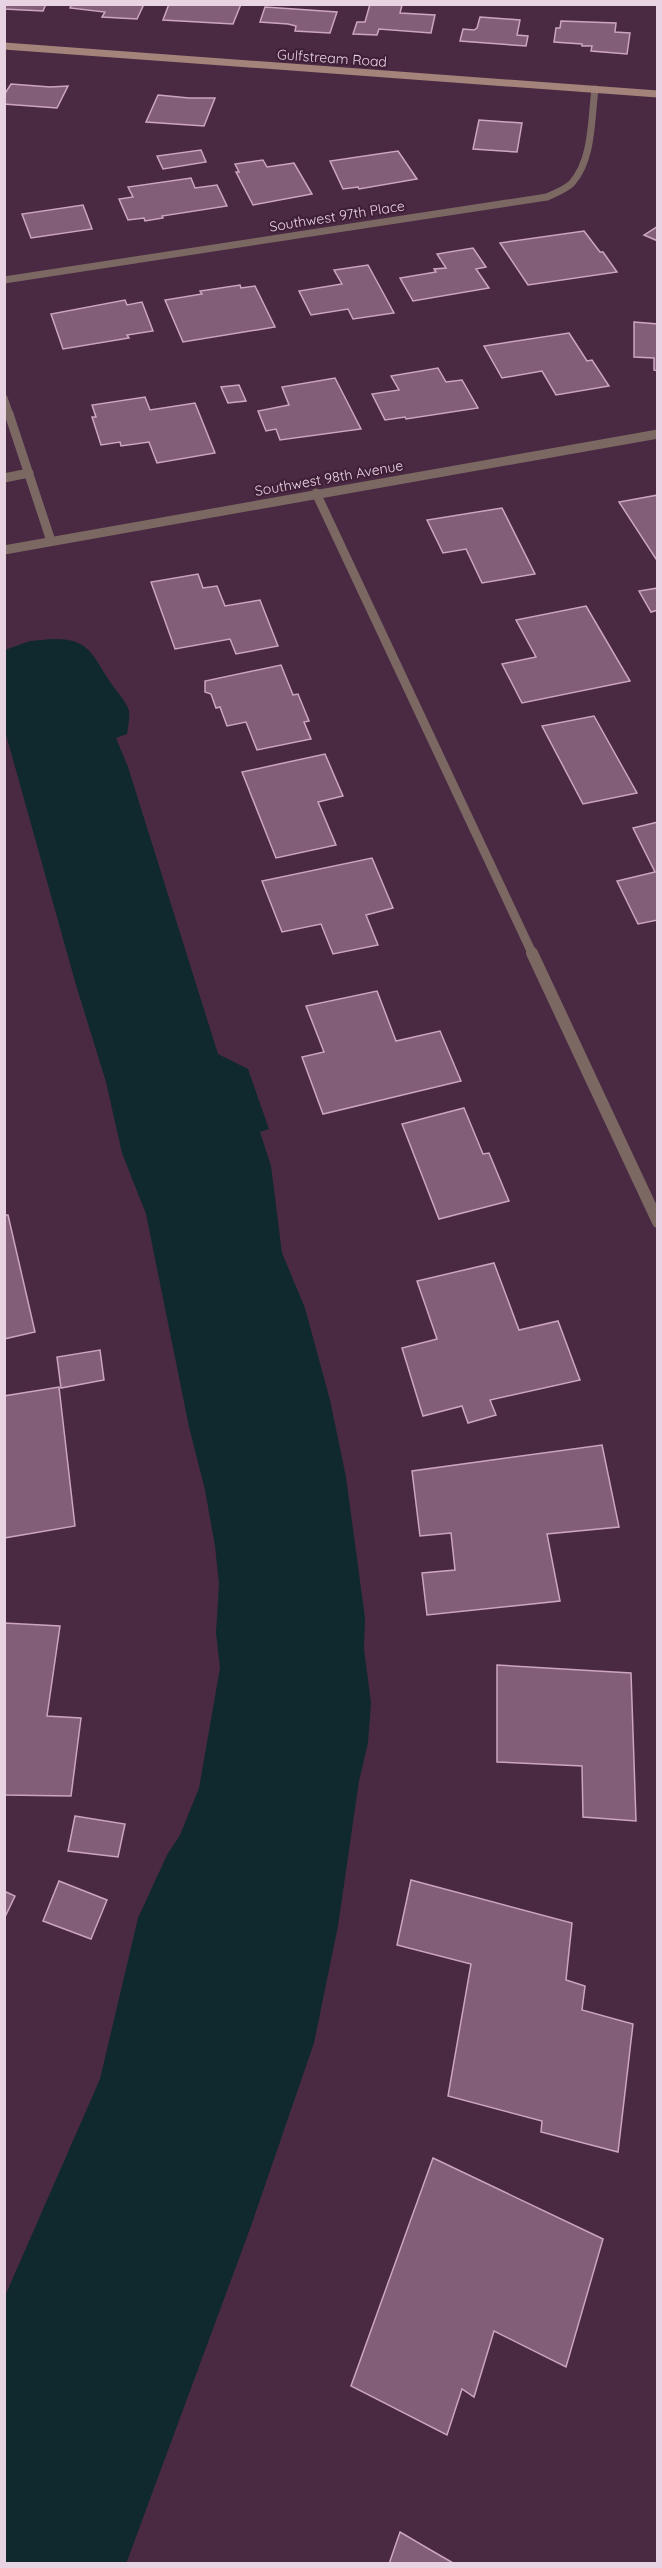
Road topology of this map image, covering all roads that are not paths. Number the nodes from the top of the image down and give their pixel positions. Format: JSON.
{"nodes":[{"id":1,"x":4,"y":46,"type":"edge"},
{"id":2,"x":595,"y":89,"type":"junction"},
{"id":3,"x":657,"y":94,"type":"edge"},
{"id":4,"x":4,"y":280,"type":"edge"},
{"id":5,"x":4,"y":398,"type":"edge"},
{"id":6,"x":657,"y":434,"type":"edge"},
{"id":7,"x":29,"y":473,"type":"junction"},
{"id":8,"x":4,"y":478,"type":"edge"},
{"id":9,"x":316,"y":494,"type":"junction"},
{"id":10,"x":51,"y":541,"type":"junction"},
{"id":11,"x":4,"y":550,"type":"edge"},
{"id":12,"x":657,"y":1222,"type":"edge"}],
"edges":[{"from":1,"to":2,"type":"street","name":"Gulfstream Road"},
{"from":2,"to":3,"type":"street","name":"Gulfstream Road"},
{"from":2,"to":4,"type":"street","name":"Southwest 97th Place"},
{"from":5,"to":7,"type":"street"},
{"from":6,"to":9,"type":"street","name":"Southwest 98th Avenue"},
{"from":7,"to":8,"type":"street"},
{"from":7,"to":10,"type":"street"},
{"from":9,"to":10,"type":"street","name":"Southwest 98th Avenue"},
{"from":9,"to":12,"type":"street"},
{"from":10,"to":11,"type":"street","name":"Southwest 98th Avenue"}]}
